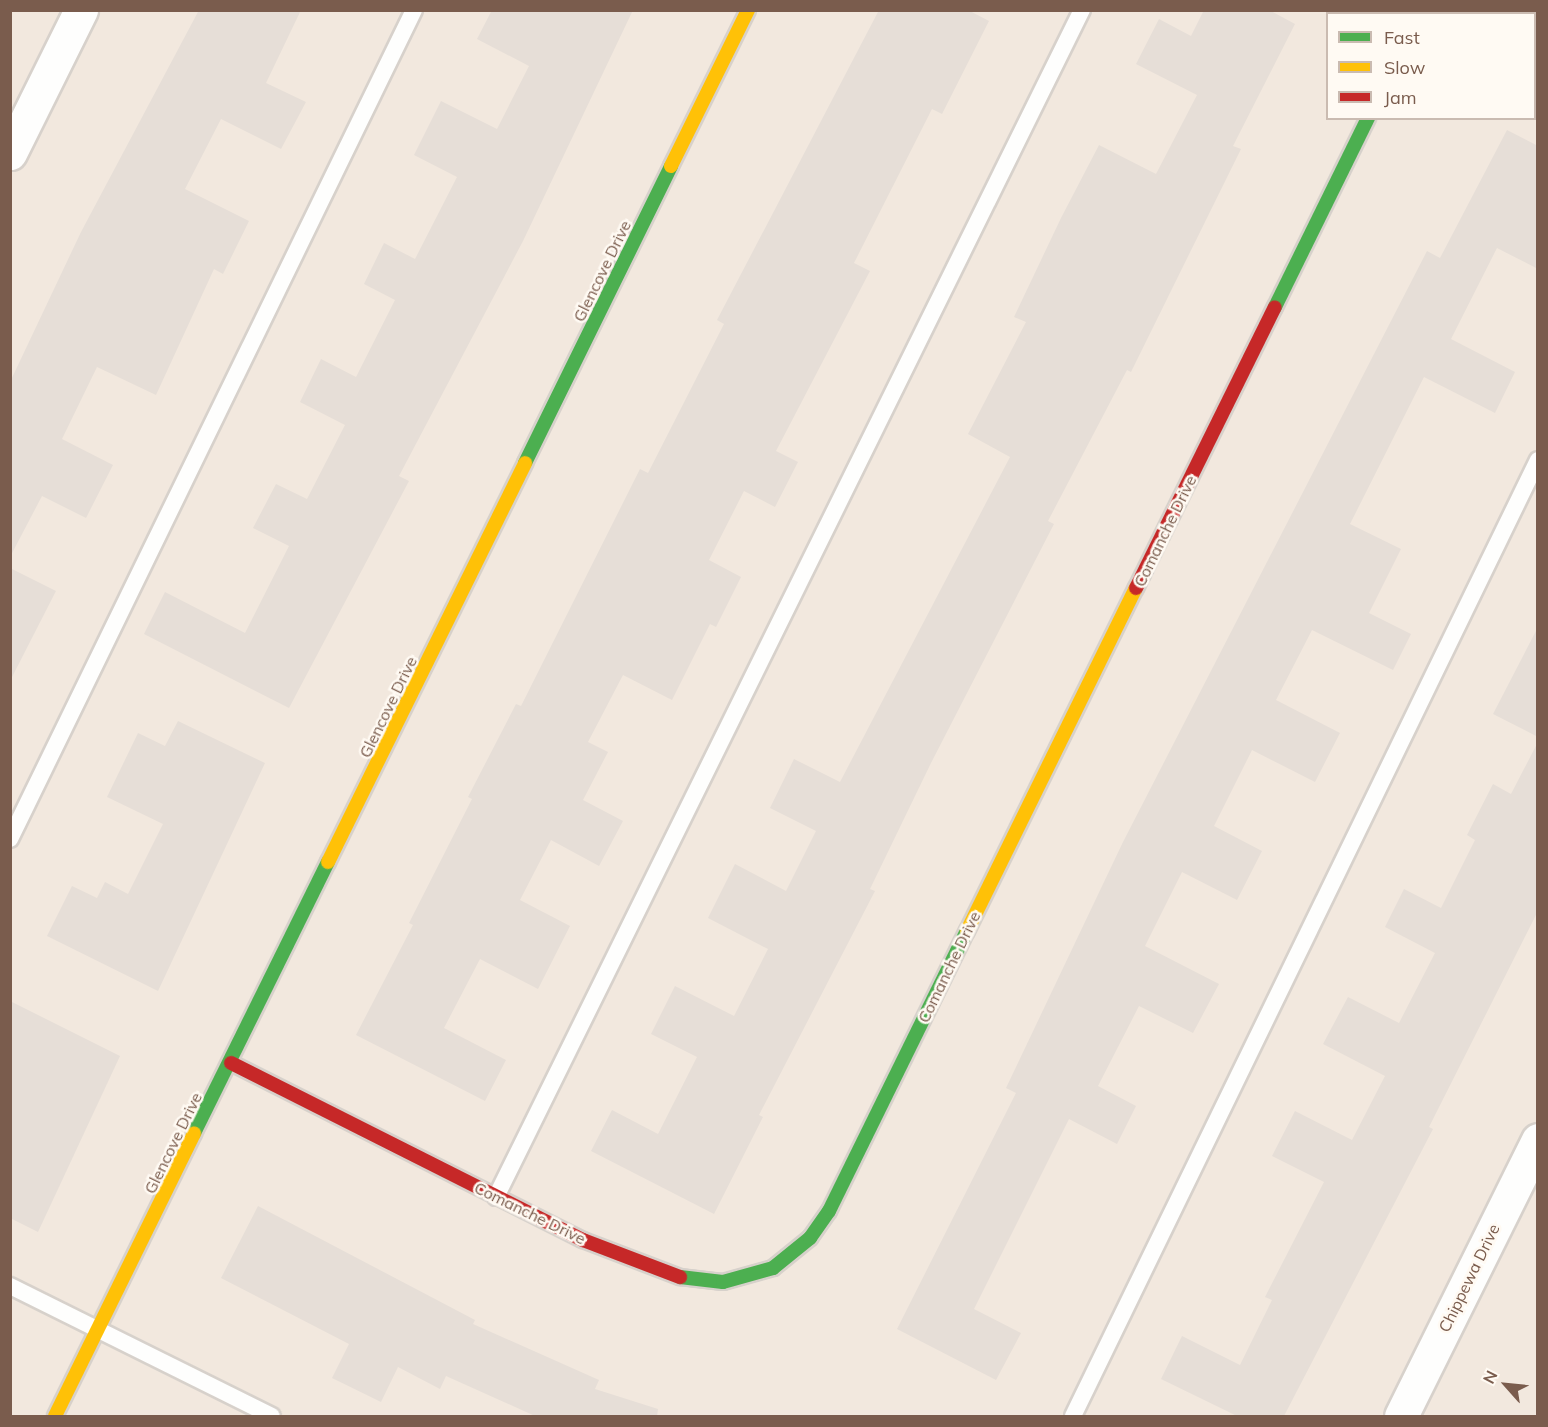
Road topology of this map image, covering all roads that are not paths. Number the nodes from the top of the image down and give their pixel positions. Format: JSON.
{"nodes":[{"id":1,"x":81,"y":10,"type":"edge"},
{"id":2,"x":414,"y":10,"type":"edge"},
{"id":3,"x":748,"y":10,"type":"edge"},
{"id":4,"x":1082,"y":10,"type":"edge"},
{"id":5,"x":1367,"y":120,"type":"edge"},
{"id":6,"x":10,"y":153,"type":"edge"},
{"id":7,"x":1538,"y":460,"type":"edge"},
{"id":8,"x":10,"y":839,"type":"edge"},
{"id":9,"x":231,"y":1063,"type":"junction"},
{"id":10,"x":1538,"y":1140,"type":"edge"},
{"id":11,"x":496,"y":1197,"type":"junction"},
{"id":12,"x":10,"y":1286,"type":"edge"},
{"id":13,"x":97,"y":1332,"type":"junction"},
{"id":14,"x":55,"y":1416,"type":"edge"},
{"id":15,"x":272,"y":1416,"type":"edge"},
{"id":16,"x":1073,"y":1416,"type":"edge"},
{"id":17,"x":1401,"y":1416,"type":"edge"}],
"edges":[{"from":1,"to":6,"type":"street"},
{"from":2,"to":8,"type":"lane"},
{"from":3,"to":9,"type":"street","name":"Glencove Drive"},
{"from":4,"to":11,"type":"lane"},
{"from":5,"to":11,"type":"street","name":"Comanche Drive"},
{"from":7,"to":16,"type":"lane"},
{"from":9,"to":11,"type":"street","name":"Comanche Drive"},
{"from":9,"to":13,"type":"street","name":"Glencove Drive"},
{"from":10,"to":17,"type":"street","name":"Chippewa Drive"},
{"from":12,"to":13,"type":"lane"},
{"from":13,"to":14,"type":"street","name":"Glencove Drive"},
{"from":13,"to":15,"type":"lane"}]}
